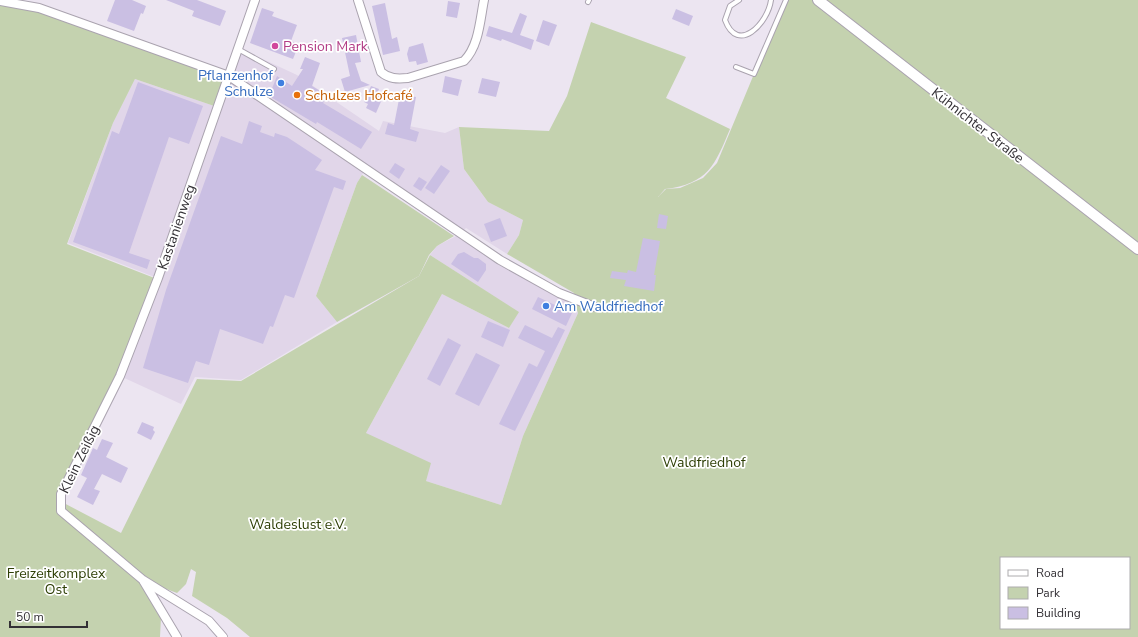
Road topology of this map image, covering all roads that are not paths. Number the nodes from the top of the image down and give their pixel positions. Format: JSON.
{"nodes":[{"id":1,"x":255,"y":0,"type":"edge"},
{"id":2,"x":358,"y":0,"type":"edge"},
{"id":3,"x":484,"y":0,"type":"edge"},
{"id":4,"x":739,"y":0,"type":"edge"},
{"id":5,"x":771,"y":0,"type":"edge"},
{"id":6,"x":786,"y":0,"type":"edge"},
{"id":7,"x":818,"y":0,"type":"edge"},
{"id":8,"x":0,"y":1,"type":"edge"},
{"id":9,"x":238,"y":49,"type":"junction"},
{"id":10,"x":736,"y":67,"type":"dead end"},
{"id":11,"x":274,"y":69,"type":"dead end"},
{"id":12,"x":228,"y":76,"type":"junction"},
{"id":13,"x":1138,"y":249,"type":"edge"},
{"id":14,"x":595,"y":307,"type":"dead end"},
{"id":15,"x":120,"y":376,"type":"joint"},
{"id":16,"x":143,"y":580,"type":"junction"},
{"id":17,"x":177,"y":637,"type":"edge"},
{"id":18,"x":223,"y":637,"type":"edge"}],
"edges":[{"from":1,"to":9,"type":"street","name":"Kastanienweg"},
{"from":2,"to":3,"type":"street"},
{"from":4,"to":5,"type":"lane"},
{"from":6,"to":10,"type":"lane"},
{"from":7,"to":13,"type":"street","name":"Kühnichter Straße"},
{"from":8,"to":12,"type":"street"},
{"from":9,"to":11,"type":"lane"},
{"from":9,"to":12,"type":"street","name":"Kastanienweg"},
{"from":12,"to":14,"type":"street"},
{"from":12,"to":15,"type":"street","name":"Kastanienweg"},
{"from":15,"to":16,"type":"street","name":"Klein Zeißig"},
{"from":16,"to":17,"type":"street","name":"Klein Zeißig"},
{"from":16,"to":18,"type":"street","name":"Klein Zeißig"}]}
